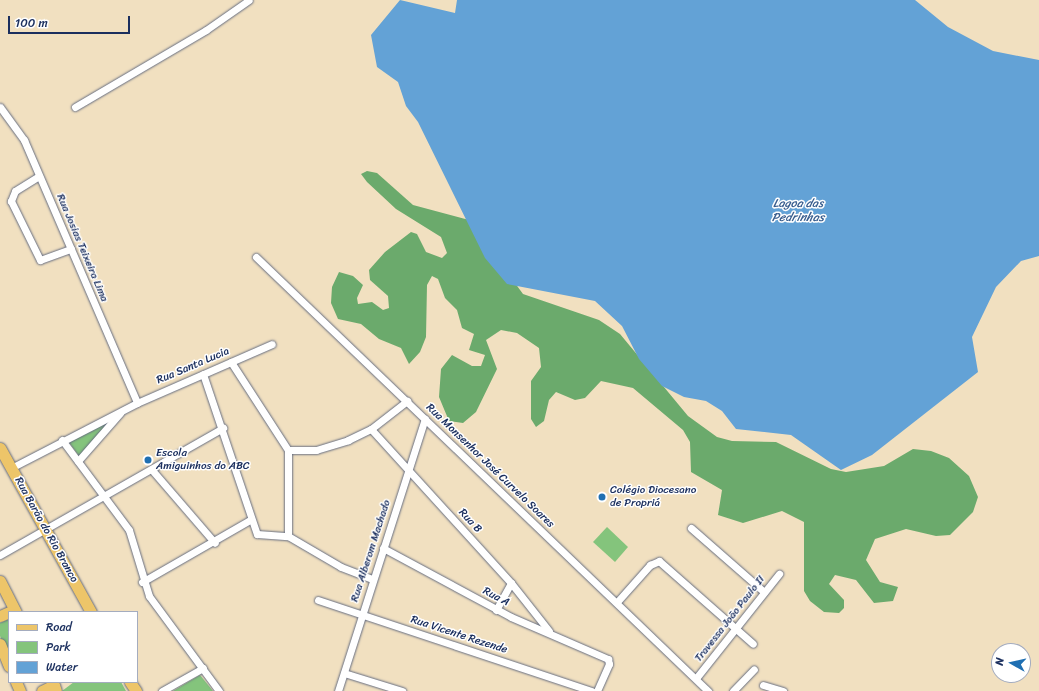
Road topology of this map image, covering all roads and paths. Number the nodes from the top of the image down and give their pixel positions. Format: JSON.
{"nodes":[{"id":1,"x":249,"y":0,"type":"edge"},
{"id":2,"x":75,"y":107,"type":"dead end"},
{"id":3,"x":0,"y":108,"type":"edge"},
{"id":4,"x":39,"y":176,"type":"junction"},
{"id":5,"x":71,"y":249,"type":"junction"},
{"id":6,"x":256,"y":257,"type":"dead end"},
{"id":7,"x":272,"y":344,"type":"dead end"},
{"id":8,"x":230,"y":362,"type":"junction"},
{"id":9,"x":203,"y":374,"type":"junction"},
{"id":10,"x":407,"y":401,"type":"junction"},
{"id":11,"x":137,"y":403,"type":"junction"},
{"id":12,"x":123,"y":410,"type":"junction"},
{"id":13,"x":424,"y":419,"type":"junction"},
{"id":14,"x":223,"y":428,"type":"junction"},
{"id":15,"x":371,"y":430,"type":"junction"},
{"id":16,"x":62,"y":440,"type":"junction"},
{"id":17,"x":0,"y":448,"type":"edge"},
{"id":18,"x":288,"y":450,"type":"junction"},
{"id":19,"x":78,"y":461,"type":"junction"},
{"id":20,"x":11,"y":468,"type":"junction"},
{"id":21,"x":152,"y":470,"type":"junction"},
{"id":22,"x":409,"y":471,"type":"junction"},
{"id":23,"x":105,"y":496,"type":"junction"},
{"id":24,"x":250,"y":520,"type":"junction"},
{"id":25,"x":691,"y":528,"type":"dead end"},
{"id":26,"x":46,"y":529,"type":"junction"},
{"id":27,"x":288,"y":536,"type":"junction"},
{"id":28,"x":215,"y":543,"type":"junction"},
{"id":29,"x":383,"y":548,"type":"junction"},
{"id":30,"x":0,"y":555,"type":"edge"},
{"id":31,"x":779,"y":574,"type":"dead end"},
{"id":32,"x":373,"y":579,"type":"junction"},
{"id":33,"x":0,"y":581,"type":"edge"},
{"id":34,"x":142,"y":582,"type":"junction"},
{"id":35,"x":511,"y":583,"type":"junction"},
{"id":36,"x":764,"y":592,"type":"junction"},
{"id":37,"x":318,"y":600,"type":"dead end"},
{"id":38,"x":617,"y":602,"type":"junction"},
{"id":39,"x":496,"y":610,"type":"junction"},
{"id":40,"x":12,"y":611,"type":"edge"},
{"id":41,"x":90,"y":611,"type":"edge"},
{"id":42,"x":362,"y":614,"type":"junction"},
{"id":43,"x":549,"y":631,"type":"junction"},
{"id":44,"x":737,"y":631,"type":"junction"},
{"id":45,"x":0,"y":644,"type":"edge"},
{"id":46,"x":753,"y":644,"type":"dead end"},
{"id":47,"x":8,"y":664,"type":"edge"},
{"id":48,"x":203,"y":668,"type":"junction"},
{"id":49,"x":754,"y":670,"type":"dead end"},
{"id":50,"x":344,"y":673,"type":"junction"},
{"id":51,"x":698,"y":677,"type":"junction"},
{"id":52,"x":55,"y":685,"type":"edge"},
{"id":53,"x":763,"y":685,"type":"dead end"},
{"id":54,"x":42,"y":691,"type":"edge"},
{"id":55,"x":162,"y":691,"type":"edge"},
{"id":56,"x":219,"y":691,"type":"edge"},
{"id":57,"x":338,"y":691,"type":"edge"},
{"id":58,"x":402,"y":691,"type":"edge"},
{"id":59,"x":592,"y":691,"type":"edge"},
{"id":60,"x":596,"y":691,"type":"edge"},
{"id":61,"x":708,"y":691,"type":"edge"},
{"id":62,"x":733,"y":691,"type":"edge"},
{"id":63,"x":783,"y":691,"type":"edge"}],
"edges":[{"from":1,"to":2,"type":"street"},
{"from":3,"to":4,"type":"street","name":"Rua Josias Teixeira Lima"},
{"from":4,"to":5,"type":"street","name":"Rua Josias Teixeira Lima"},
{"from":4,"to":5,"type":"street"},
{"from":5,"to":11,"type":"street","name":"Rua Josias Teixeira Lima"},
{"from":6,"to":10,"type":"street","name":"Rua Monsenhor José Curvelo Soares"},
{"from":7,"to":8,"type":"street","name":"Rua Santa Lucia"},
{"from":8,"to":9,"type":"street","name":"Rua Santa Lucia"},
{"from":8,"to":18,"type":"street"},
{"from":9,"to":11,"type":"street","name":"Rua Santa Lucia"},
{"from":9,"to":14,"type":"street"},
{"from":10,"to":13,"type":"street","name":"Rua Monsenhor José Curvelo Soares"},
{"from":10,"to":15,"type":"street"},
{"from":11,"to":12,"type":"street","name":"Rua Santa Lucia"},
{"from":12,"to":16,"type":"street","name":"Rua Santa Lucia"},
{"from":12,"to":19,"type":"street"},
{"from":13,"to":22,"type":"street","name":"Rua Alberom Machado"},
{"from":13,"to":38,"type":"street","name":"Rua Monsenhor José Curvelo Soares"},
{"from":14,"to":21,"type":"street"},
{"from":14,"to":24,"type":"street"},
{"from":15,"to":18,"type":"street"},
{"from":15,"to":22,"type":"street","name":"Rua B"},
{"from":16,"to":19,"type":"street"},
{"from":16,"to":20,"type":"street","name":"Rua Santa Lucia"},
{"from":17,"to":20,"type":"main road","name":"Rua Barão do Rio Branco"},
{"from":18,"to":27,"type":"street"},
{"from":19,"to":23,"type":"street"},
{"from":20,"to":26,"type":"main road","name":"Rua Barão do Rio Branco"},
{"from":21,"to":23,"type":"street"},
{"from":21,"to":28,"type":"street"},
{"from":22,"to":29,"type":"street","name":"Rua Alberom Machado"},
{"from":22,"to":35,"type":"street","name":"Rua B"},
{"from":23,"to":26,"type":"street"},
{"from":23,"to":34,"type":"street"},
{"from":24,"to":27,"type":"street"},
{"from":24,"to":28,"type":"street"},
{"from":25,"to":36,"type":"street"},
{"from":26,"to":30,"type":"street"},
{"from":26,"to":41,"type":"main road","name":"Rua Barão do Rio Branco"},
{"from":27,"to":32,"type":"street"},
{"from":28,"to":34,"type":"street"},
{"from":29,"to":32,"type":"street","name":"Rua Alberom Machado"},
{"from":29,"to":39,"type":"street","name":"Rua A"},
{"from":31,"to":36,"type":"street","name":"Travessa João Paulo II"},
{"from":32,"to":42,"type":"street","name":"Rua Alberom Machado"},
{"from":33,"to":40,"type":"main road"},
{"from":34,"to":48,"type":"street"},
{"from":35,"to":39,"type":"street"},
{"from":35,"to":43,"type":"street","name":"Rua B"},
{"from":36,"to":44,"type":"street","name":"Travessa João Paulo II"},
{"from":37,"to":42,"type":"street","name":"Rua Vicente Rezende"},
{"from":38,"to":44,"type":"street"},
{"from":38,"to":51,"type":"street","name":"Rua Monsenhor José Curvelo Soares"},
{"from":39,"to":43,"type":"street","name":"Rua A"},
{"from":42,"to":50,"type":"street","name":"Rua Alberom Machado"},
{"from":42,"to":59,"type":"street","name":"Rua Vicente Rezende"},
{"from":43,"to":60,"type":"street","name":"Rua A"},
{"from":44,"to":46,"type":"street"},
{"from":44,"to":51,"type":"street","name":"Travessa João Paulo II"},
{"from":45,"to":47,"type":"main road"},
{"from":48,"to":55,"type":"street"},
{"from":48,"to":56,"type":"street"},
{"from":49,"to":62,"type":"street"},
{"from":50,"to":57,"type":"street","name":"Rua Alberom Machado"},
{"from":50,"to":58,"type":"street"},
{"from":51,"to":61,"type":"street","name":"Rua Monsenhor José Curvelo Soares"},
{"from":52,"to":54,"type":"main road"},
{"from":53,"to":63,"type":"street"}]}
